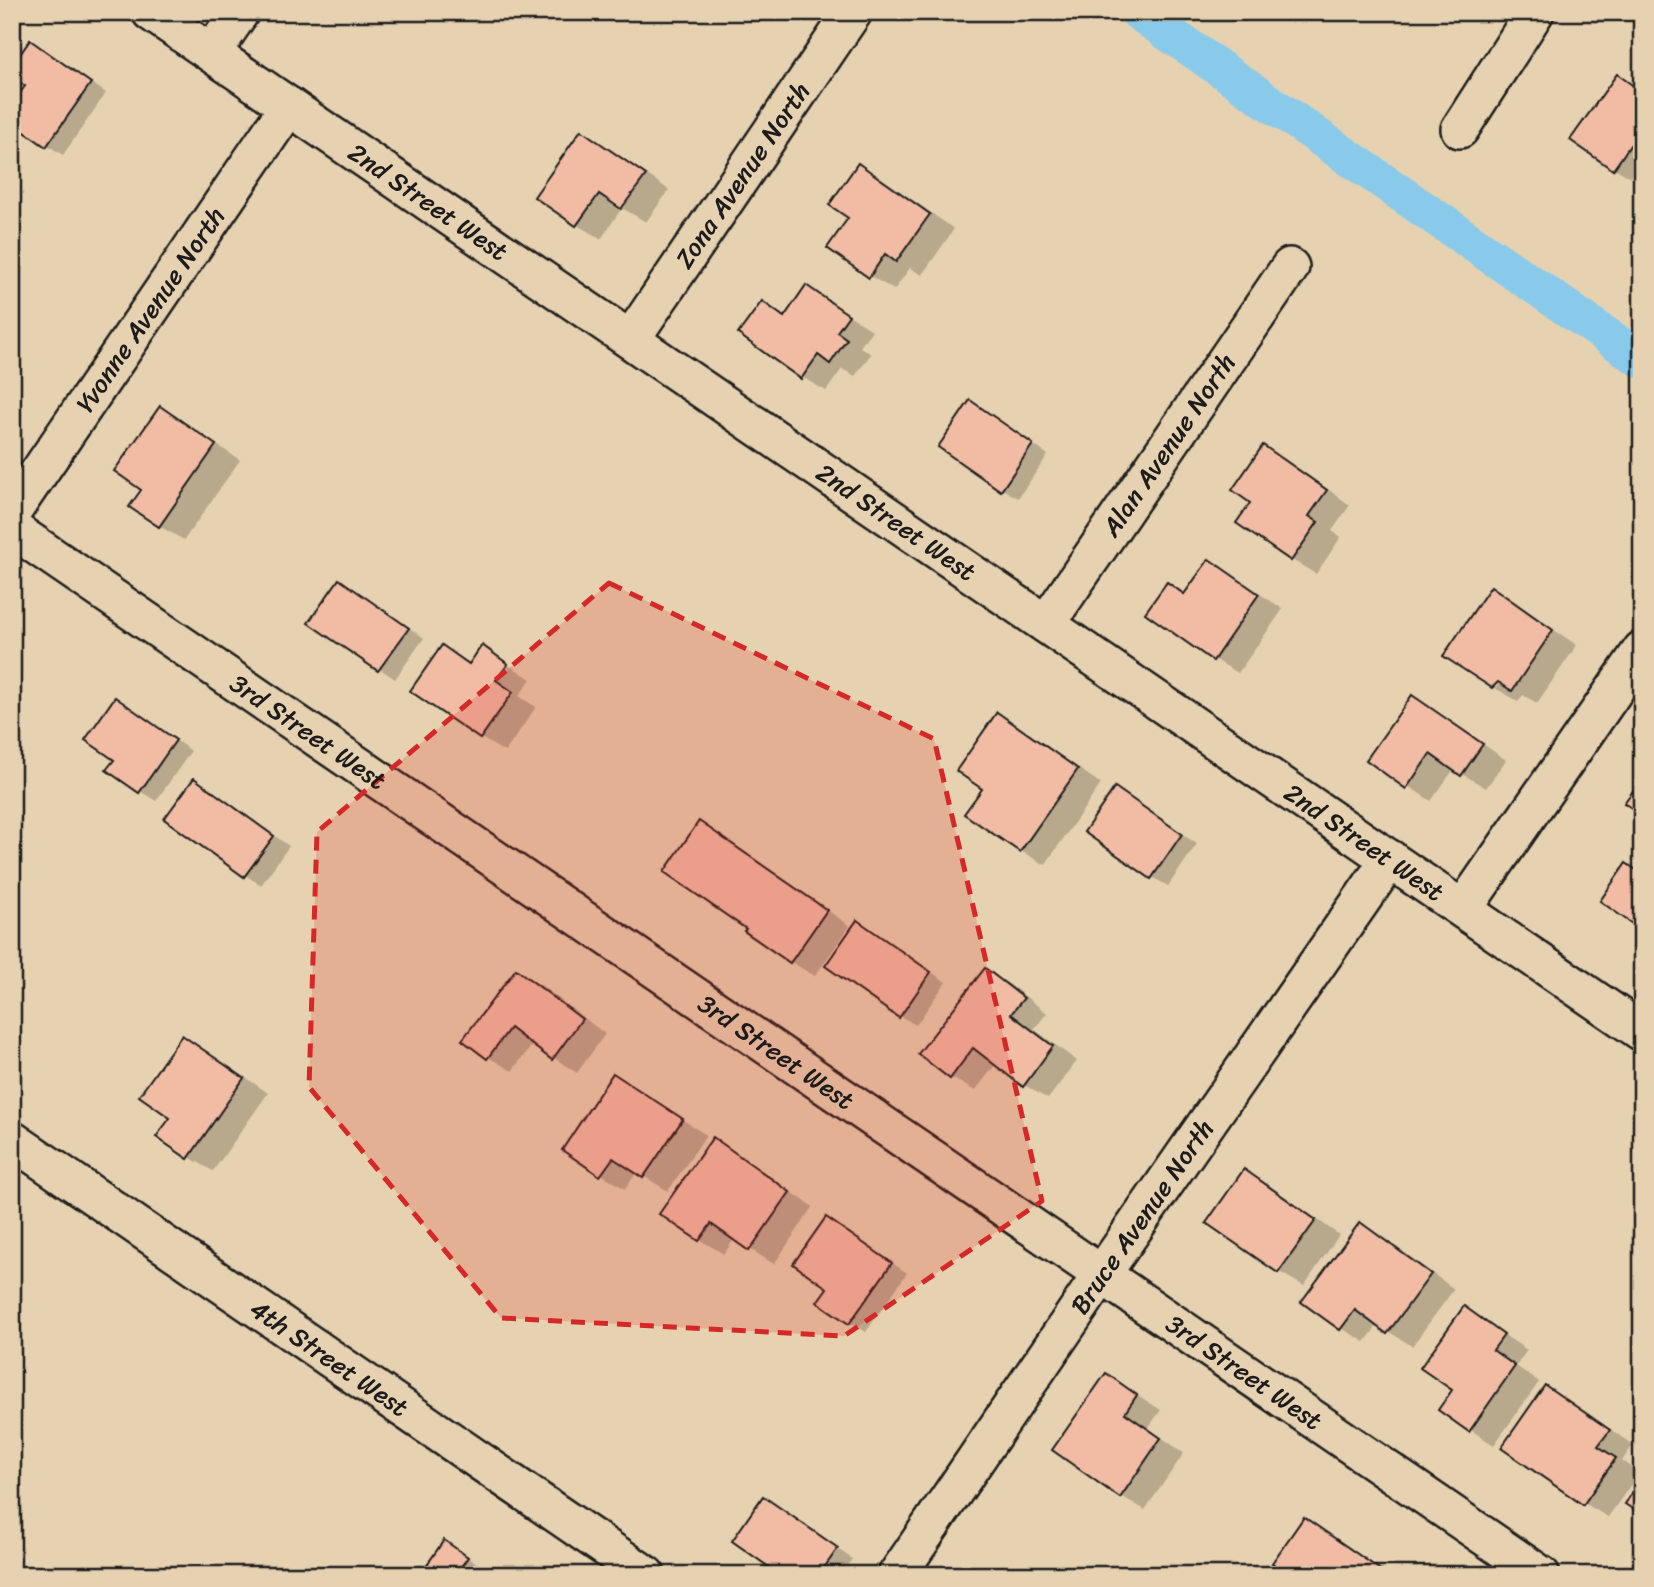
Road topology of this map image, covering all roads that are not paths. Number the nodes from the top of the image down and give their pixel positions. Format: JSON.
{"nodes":[{"id":1,"x":151,"y":12,"type":"edge"},
{"id":2,"x":240,"y":12,"type":"edge"},
{"id":3,"x":853,"y":12,"type":"edge"},
{"id":4,"x":1535,"y":12,"type":"edge"},
{"id":5,"x":212,"y":53,"type":"junction"},
{"id":6,"x":289,"y":106,"type":"junction"},
{"id":7,"x":1460,"y":129,"type":"dead end"},
{"id":8,"x":1290,"y":267,"type":"dead end"},
{"id":9,"x":631,"y":339,"type":"junction"},
{"id":10,"x":12,"y":512,"type":"edge"},
{"id":11,"x":12,"y":529,"type":"edge"},
{"id":12,"x":1046,"y":624,"type":"junction"},
{"id":13,"x":1642,"y":650,"type":"edge"},
{"id":14,"x":1390,"y":859,"type":"junction"},
{"id":15,"x":1464,"y":909,"type":"junction"},
{"id":16,"x":1642,"y":1032,"type":"edge"},
{"id":17,"x":12,"y":1140,"type":"edge"},
{"id":18,"x":1101,"y":1274,"type":"junction"},
{"id":19,"x":646,"y":1575,"type":"edge"},
{"id":20,"x":897,"y":1575,"type":"edge"},
{"id":21,"x":1541,"y":1575,"type":"edge"}],
"edges":[{"from":1,"to":5,"type":"street","name":"2nd Street West"},
{"from":2,"to":5,"type":"street"},
{"from":3,"to":9,"type":"street","name":"Zona Avenue North"},
{"from":4,"to":7,"type":"street"},
{"from":5,"to":6,"type":"street","name":"2nd Street West"},
{"from":6,"to":9,"type":"street","name":"2nd Street West"},
{"from":6,"to":10,"type":"street","name":"Yvonne Avenue North"},
{"from":8,"to":12,"type":"street","name":"Alan Avenue North"},
{"from":9,"to":12,"type":"street","name":"2nd Street West"},
{"from":11,"to":18,"type":"street","name":"3rd Street West"},
{"from":12,"to":14,"type":"street","name":"2nd Street West"},
{"from":13,"to":15,"type":"street"},
{"from":14,"to":15,"type":"street","name":"2nd Street West"},
{"from":14,"to":18,"type":"street","name":"Bruce Avenue North"},
{"from":15,"to":16,"type":"street","name":"2nd Street West"},
{"from":17,"to":19,"type":"street","name":"4th Street West"},
{"from":18,"to":20,"type":"street","name":"Bruce Avenue North"},
{"from":18,"to":21,"type":"street","name":"3rd Street West"}]}
